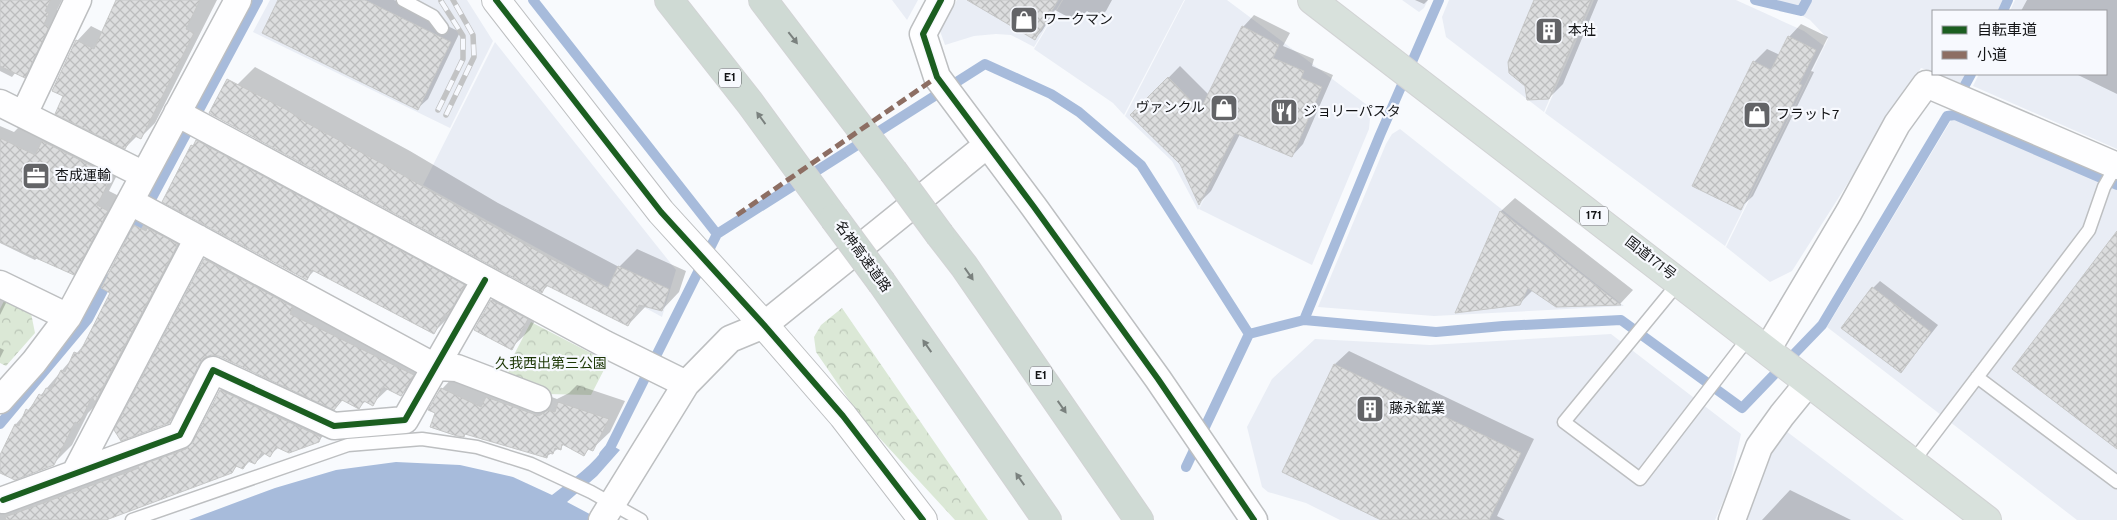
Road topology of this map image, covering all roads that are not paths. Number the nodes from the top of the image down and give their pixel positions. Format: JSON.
{"nodes":[{"id":1,"x":78,"y":0,"type":"edge"},
{"id":2,"x":238,"y":0,"type":"edge"},
{"id":3,"x":403,"y":0,"type":"edge"},
{"id":4,"x":496,"y":0,"type":"edge"},
{"id":5,"x":669,"y":0,"type":"edge"},
{"id":6,"x":763,"y":0,"type":"edge"},
{"id":7,"x":941,"y":0,"type":"edge"},
{"id":8,"x":1312,"y":0,"type":"edge"},
{"id":9,"x":442,"y":28,"type":"dead end"},
{"id":10,"x":0,"y":103,"type":"edge"},
{"id":11,"x":177,"y":113,"type":"junction"},
{"id":12,"x":24,"y":114,"type":"junction"},
{"id":13,"x":987,"y":145,"type":"junction"},
{"id":14,"x":2113,"y":172,"type":"edge"},
{"id":15,"x":144,"y":175,"type":"junction"},
{"id":16,"x":131,"y":202,"type":"junction"},
{"id":17,"x":198,"y":238,"type":"junction"},
{"id":18,"x":485,"y":280,"type":"junction"},
{"id":19,"x":1679,"y":282,"type":"junction"},
{"id":20,"x":0,"y":284,"type":"edge"},
{"id":21,"x":68,"y":317,"type":"junction"},
{"id":22,"x":764,"y":324,"type":"junction"},
{"id":23,"x":1758,"y":343,"type":"junction"},
{"id":24,"x":436,"y":367,"type":"junction"},
{"id":25,"x":1977,"y":377,"type":"junction"},
{"id":26,"x":1803,"y":379,"type":"junction"},
{"id":27,"x":677,"y":380,"type":"junction"},
{"id":28,"x":538,"y":399,"type":"dead end"},
{"id":29,"x":0,"y":400,"type":"edge"},
{"id":30,"x":1912,"y":463,"type":"junction"},
{"id":31,"x":75,"y":473,"type":"junction"},
{"id":32,"x":2117,"y":482,"type":"edge"},
{"id":33,"x":3,"y":500,"type":"dead end"},
{"id":34,"x":602,"y":505,"type":"edge"},
{"id":35,"x":132,"y":520,"type":"edge"},
{"id":36,"x":641,"y":520,"type":"edge"},
{"id":37,"x":923,"y":520,"type":"edge"},
{"id":38,"x":1047,"y":520,"type":"edge"},
{"id":39,"x":1139,"y":520,"type":"edge"},
{"id":40,"x":1254,"y":520,"type":"edge"},
{"id":41,"x":1732,"y":520,"type":"edge"},
{"id":42,"x":1987,"y":520,"type":"edge"}],
"edges":[{"from":1,"to":12,"type":"street"},
{"from":2,"to":11,"type":"street"},
{"from":3,"to":9,"type":"lane"},
{"from":4,"to":22,"type":"street"},
{"from":38,"to":5,"type":"highway","name":"名神高速道路","number":"E1","one_way":true,"bridge":true},
{"from":6,"to":39,"type":"highway","number":"E1","one_way":true,"bridge":true},
{"from":7,"to":13,"type":"street"},
{"from":8,"to":19,"type":"highway","name":"国道171号","number":"171"},
{"from":10,"to":12,"type":"street"},
{"from":11,"to":15,"type":"street"},
{"from":11,"to":18,"type":"street"},
{"from":12,"to":15,"type":"street"},
{"from":13,"to":22,"type":"street"},
{"from":13,"to":40,"type":"street"},
{"from":14,"to":23,"type":"street"},
{"from":14,"to":25,"type":"lane"},
{"from":15,"to":16,"type":"street"},
{"from":16,"to":17,"type":"street"},
{"from":16,"to":21,"type":"street"},
{"from":17,"to":24,"type":"street"},
{"from":17,"to":31,"type":"street"},
{"from":18,"to":24,"type":"street"},
{"from":18,"to":27,"type":"street"},
{"from":19,"to":23,"type":"highway","name":"国道171号","number":"171"},
{"from":19,"to":23,"type":"lane"},
{"from":20,"to":21,"type":"street"},
{"from":21,"to":29,"type":"street"},
{"from":22,"to":27,"type":"street"},
{"from":22,"to":37,"type":"street"},
{"from":23,"to":26,"type":"highway","name":"国道171号","number":"171"},
{"from":24,"to":28,"type":"street"},
{"from":24,"to":31,"type":"street"},
{"from":25,"to":30,"type":"lane"},
{"from":25,"to":32,"type":"lane"},
{"from":26,"to":30,"type":"highway","name":"国道171号","number":"171"},
{"from":26,"to":41,"type":"street"},
{"from":27,"to":34,"type":"street"},
{"from":30,"to":42,"type":"highway","name":"国道171号","number":"171"},
{"from":31,"to":33,"type":"street"},
{"from":34,"to":35,"type":"lane"},
{"from":34,"to":36,"type":"lane"}]}
